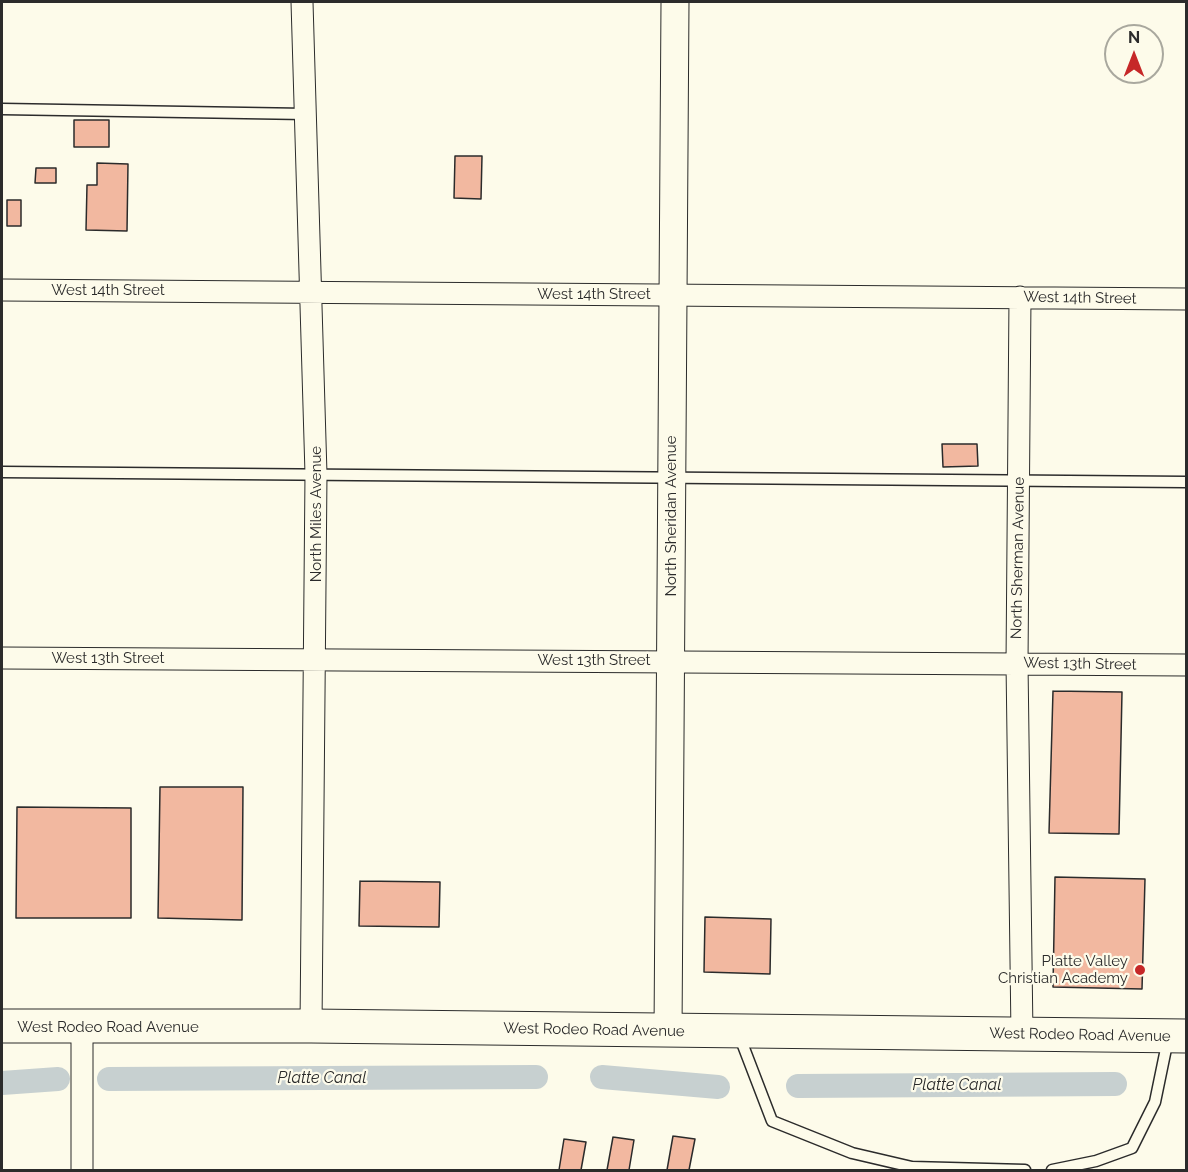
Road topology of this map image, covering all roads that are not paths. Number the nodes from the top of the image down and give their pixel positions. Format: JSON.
{"nodes":[{"id":1,"x":302,"y":2,"type":"edge"},
{"id":2,"x":675,"y":2,"type":"edge"},
{"id":3,"x":2,"y":109,"type":"edge"},
{"id":4,"x":306,"y":114,"type":"junction"},
{"id":5,"x":2,"y":290,"type":"edge"},
{"id":6,"x":311,"y":292,"type":"junction"},
{"id":7,"x":672,"y":294,"type":"junction"},
{"id":8,"x":1020,"y":297,"type":"junction"},
{"id":9,"x":1186,"y":299,"type":"edge"},
{"id":10,"x":2,"y":472,"type":"edge"},
{"id":11,"x":316,"y":474,"type":"junction"},
{"id":12,"x":671,"y":476,"type":"junction"},
{"id":13,"x":1018,"y":479,"type":"junction"},
{"id":14,"x":1186,"y":482,"type":"edge"},
{"id":15,"x":2,"y":658,"type":"edge"},
{"id":16,"x":315,"y":659,"type":"junction"},
{"id":17,"x":670,"y":661,"type":"junction"},
{"id":18,"x":1017,"y":663,"type":"junction"},
{"id":19,"x":1186,"y":665,"type":"edge"},
{"id":20,"x":2,"y":1026,"type":"edge"},
{"id":21,"x":311,"y":1026,"type":"junction"},
{"id":22,"x":82,"y":1028,"type":"junction"},
{"id":23,"x":668,"y":1031,"type":"junction"},
{"id":24,"x":738,"y":1031,"type":"junction"},
{"id":25,"x":1022,"y":1035,"type":"junction"},
{"id":26,"x":1178,"y":1036,"type":"edge"},
{"id":27,"x":82,"y":1170,"type":"edge"},
{"id":28,"x":1025,"y":1170,"type":"edge"},
{"id":29,"x":1052,"y":1170,"type":"edge"}],
"edges":[{"from":1,"to":4,"type":"street","name":"North Miles Avenue"},
{"from":2,"to":7,"type":"street","name":"North Sheridan Avenue"},
{"from":3,"to":4,"type":"lane"},
{"from":4,"to":6,"type":"street","name":"North Miles Avenue"},
{"from":5,"to":6,"type":"street","name":"West 14th Street"},
{"from":6,"to":7,"type":"street","name":"West 14th Street"},
{"from":6,"to":11,"type":"street","name":"North Miles Avenue"},
{"from":7,"to":8,"type":"street","name":"West 14th Street"},
{"from":7,"to":12,"type":"street","name":"North Sheridan Avenue"},
{"from":8,"to":9,"type":"street","name":"West 14th Street"},
{"from":8,"to":13,"type":"street","name":"North Sherman Avenue"},
{"from":10,"to":11,"type":"lane"},
{"from":11,"to":12,"type":"lane"},
{"from":11,"to":16,"type":"street","name":"North Miles Avenue"},
{"from":12,"to":13,"type":"lane"},
{"from":12,"to":17,"type":"street","name":"North Sheridan Avenue"},
{"from":13,"to":14,"type":"lane"},
{"from":13,"to":18,"type":"street","name":"North Sherman Avenue"},
{"from":15,"to":16,"type":"street","name":"West 13th Street"},
{"from":16,"to":17,"type":"street","name":"West 13th Street"},
{"from":16,"to":21,"type":"street","name":"North Miles Avenue"},
{"from":17,"to":18,"type":"street","name":"West 13th Street"},
{"from":17,"to":23,"type":"street","name":"North Sheridan Avenue"},
{"from":18,"to":19,"type":"street","name":"West 13th Street"},
{"from":18,"to":25,"type":"street","name":"North Sherman Avenue"},
{"from":20,"to":22,"type":"main road","name":"West Rodeo Road Avenue"},
{"from":21,"to":22,"type":"main road","name":"West Rodeo Road Avenue"},
{"from":21,"to":23,"type":"main road","name":"West Rodeo Road Avenue"},
{"from":22,"to":27,"type":"street"},
{"from":23,"to":24,"type":"main road","name":"West Rodeo Road Avenue"},
{"from":24,"to":25,"type":"main road","name":"West Rodeo Road Avenue"},
{"from":24,"to":28,"type":"lane"},
{"from":25,"to":26,"type":"main road","name":"West Rodeo Road Avenue"},
{"from":26,"to":29,"type":"lane"}]}
